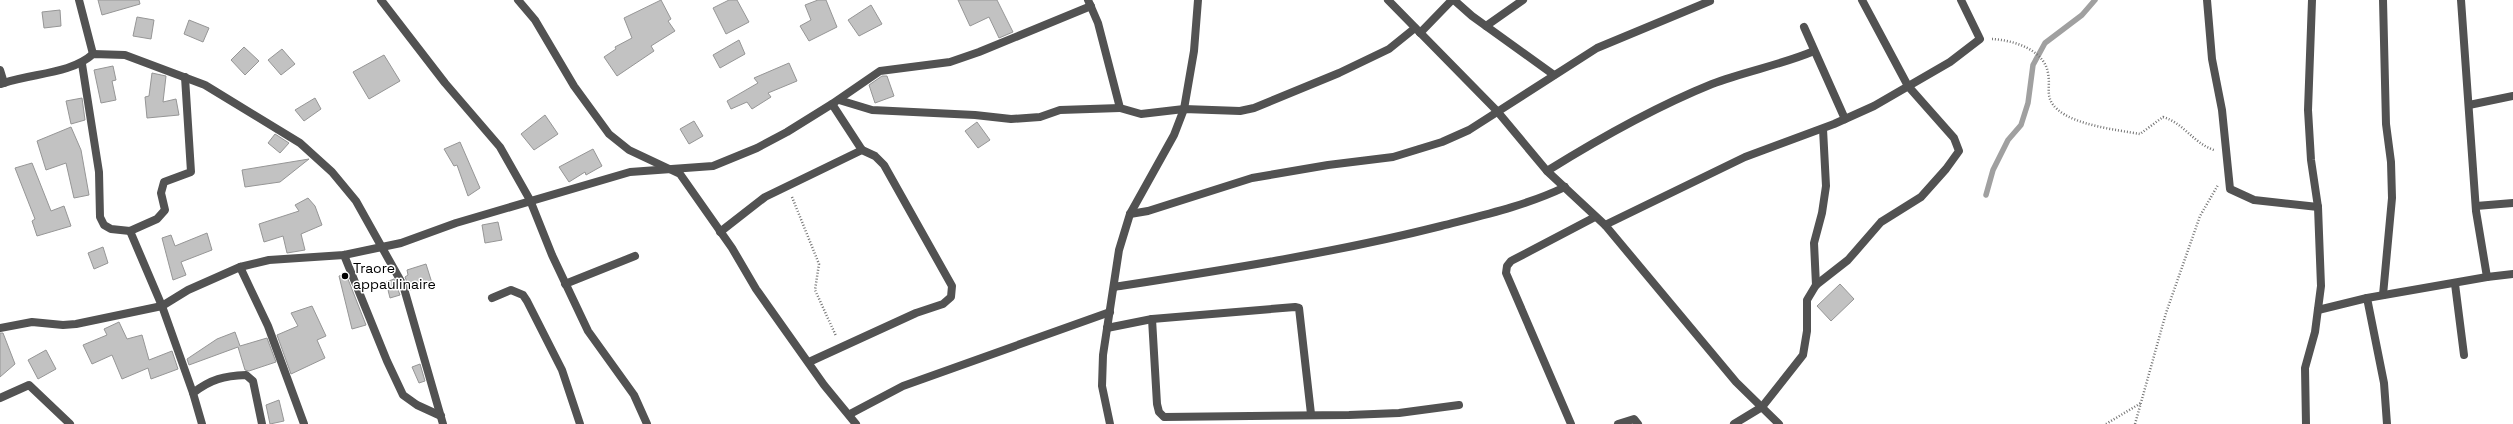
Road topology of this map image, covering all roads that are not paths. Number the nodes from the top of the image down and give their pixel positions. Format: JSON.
{"nodes":[{"id":1,"x":78,"y":0,"type":"edge"},
{"id":2,"x":381,"y":0,"type":"edge"},
{"id":3,"x":518,"y":0,"type":"edge"},
{"id":4,"x":1198,"y":0,"type":"edge"},
{"id":5,"x":1388,"y":0,"type":"edge"},
{"id":6,"x":1453,"y":0,"type":"edge"},
{"id":7,"x":1524,"y":0,"type":"edge"},
{"id":8,"x":1862,"y":0,"type":"edge"},
{"id":9,"x":1961,"y":0,"type":"edge"},
{"id":10,"x":2207,"y":0,"type":"edge"},
{"id":11,"x":2312,"y":0,"type":"edge"},
{"id":12,"x":2383,"y":0,"type":"edge"},
{"id":13,"x":2461,"y":0,"type":"edge"},
{"id":14,"x":1710,"y":1,"type":"edge"},
{"id":15,"x":1089,"y":3,"type":"edge"},
{"id":16,"x":1486,"y":26,"type":"junction"},
{"id":17,"x":1804,"y":27,"type":"dead end"},
{"id":18,"x":1418,"y":31,"type":"junction"},
{"id":19,"x":1814,"y":51,"type":"junction"},
{"id":20,"x":93,"y":54,"type":"junction"},
{"id":21,"x":82,"y":64,"type":"junction"},
{"id":22,"x":0,"y":70,"type":"edge"},
{"id":23,"x":1554,"y":75,"type":"junction"},
{"id":24,"x":185,"y":77,"type":"junction"},
{"id":25,"x":2,"y":83,"type":"edge"},
{"id":26,"x":1908,"y":86,"type":"junction"},
{"id":27,"x":2513,"y":96,"type":"edge"},
{"id":28,"x":836,"y":102,"type":"junction"},
{"id":29,"x":2469,"y":105,"type":"junction"},
{"id":30,"x":1120,"y":108,"type":"junction"},
{"id":31,"x":1184,"y":110,"type":"junction"},
{"id":32,"x":1497,"y":111,"type":"junction"},
{"id":33,"x":1845,"y":119,"type":"junction"},
{"id":34,"x":1823,"y":128,"type":"junction"},
{"id":35,"x":862,"y":150,"type":"junction"},
{"id":36,"x":667,"y":168,"type":"junction"},
{"id":37,"x":1547,"y":171,"type":"junction"},
{"id":38,"x":1566,"y":187,"type":"junction"},
{"id":39,"x":530,"y":200,"type":"junction"},
{"id":40,"x":2513,"y":203,"type":"edge"},
{"id":41,"x":2476,"y":206,"type":"junction"},
{"id":42,"x":2318,"y":207,"type":"junction"},
{"id":43,"x":1130,"y":214,"type":"junction"},
{"id":44,"x":1596,"y":217,"type":"junction"},
{"id":45,"x":1605,"y":225,"type":"junction"},
{"id":46,"x":130,"y":231,"type":"junction"},
{"id":47,"x":720,"y":232,"type":"junction"},
{"id":48,"x":383,"y":247,"type":"junction"},
{"id":49,"x":344,"y":255,"type":"junction"},
{"id":50,"x":635,"y":256,"type":"dead end"},
{"id":51,"x":240,"y":267,"type":"junction"},
{"id":52,"x":2513,"y":274,"type":"edge"},
{"id":53,"x":2487,"y":277,"type":"junction"},
{"id":54,"x":565,"y":284,"type":"junction"},
{"id":55,"x":2455,"y":284,"type":"junction"},
{"id":56,"x":1816,"y":285,"type":"junction"},
{"id":57,"x":1114,"y":287,"type":"junction"},
{"id":58,"x":2383,"y":295,"type":"junction"},
{"id":59,"x":492,"y":298,"type":"dead end"},
{"id":60,"x":2367,"y":298,"type":"junction"},
{"id":61,"x":162,"y":306,"type":"junction"},
{"id":62,"x":2318,"y":310,"type":"junction"},
{"id":63,"x":1110,"y":312,"type":"junction"},
{"id":64,"x":1152,"y":319,"type":"junction"},
{"id":65,"x":0,"y":328,"type":"edge"},
{"id":66,"x":1107,"y":328,"type":"junction"},
{"id":67,"x":2464,"y":355,"type":"dead end"},
{"id":68,"x":809,"y":362,"type":"junction"},
{"id":69,"x":193,"y":392,"type":"junction"},
{"id":70,"x":0,"y":398,"type":"edge"},
{"id":71,"x":1458,"y":405,"type":"dead end"},
{"id":72,"x":1762,"y":407,"type":"junction"},
{"id":73,"x":850,"y":414,"type":"junction"},
{"id":74,"x":1314,"y":415,"type":"junction"},
{"id":75,"x":441,"y":416,"type":"junction"},
{"id":76,"x":70,"y":424,"type":"edge"},
{"id":77,"x":202,"y":424,"type":"edge"},
{"id":78,"x":262,"y":424,"type":"edge"},
{"id":79,"x":304,"y":424,"type":"edge"},
{"id":80,"x":443,"y":424,"type":"edge"},
{"id":81,"x":580,"y":424,"type":"edge"},
{"id":82,"x":647,"y":424,"type":"edge"},
{"id":83,"x":856,"y":424,"type":"edge"},
{"id":84,"x":1110,"y":424,"type":"edge"},
{"id":85,"x":1317,"y":424,"type":"edge"},
{"id":86,"x":1571,"y":424,"type":"edge"},
{"id":87,"x":1618,"y":424,"type":"edge"},
{"id":88,"x":1638,"y":424,"type":"edge"},
{"id":89,"x":1734,"y":424,"type":"edge"},
{"id":90,"x":1779,"y":424,"type":"edge"},
{"id":91,"x":2306,"y":424,"type":"edge"},
{"id":92,"x":2387,"y":424,"type":"edge"}],
"edges":[{"from":1,"to":20,"type":"street"},
{"from":2,"to":39,"type":"street"},
{"from":3,"to":36,"type":"street"},
{"from":4,"to":31,"type":"street"},
{"from":5,"to":18,"type":"street"},
{"from":6,"to":16,"type":"street"},
{"from":6,"to":18,"type":"street"},
{"from":7,"to":16,"type":"street"},
{"from":8,"to":26,"type":"street"},
{"from":9,"to":26,"type":"street"},
{"from":10,"to":42,"type":"street"},
{"from":11,"to":42,"type":"street"},
{"from":12,"to":58,"type":"street"},
{"from":13,"to":29,"type":"street"},
{"from":14,"to":23,"type":"street"},
{"from":15,"to":28,"type":"street"},
{"from":15,"to":30,"type":"street"},
{"from":16,"to":23,"type":"street"},
{"from":17,"to":19,"type":"street"},
{"from":18,"to":31,"type":"street"},
{"from":18,"to":32,"type":"street"},
{"from":19,"to":33,"type":"street"},
{"from":19,"to":37,"type":"street"},
{"from":20,"to":21,"type":"street"},
{"from":20,"to":24,"type":"street"},
{"from":21,"to":25,"type":"street"},
{"from":21,"to":46,"type":"street"},
{"from":22,"to":25,"type":"street"},
{"from":23,"to":32,"type":"street"},
{"from":24,"to":46,"type":"street"},
{"from":24,"to":48,"type":"street"},
{"from":26,"to":33,"type":"street"},
{"from":26,"to":56,"type":"street"},
{"from":27,"to":29,"type":"street"},
{"from":28,"to":30,"type":"street"},
{"from":28,"to":35,"type":"street"},
{"from":28,"to":36,"type":"street"},
{"from":29,"to":41,"type":"street"},
{"from":30,"to":31,"type":"street"},
{"from":31,"to":43,"type":"street"},
{"from":32,"to":37,"type":"street"},
{"from":32,"to":43,"type":"street"},
{"from":33,"to":34,"type":"street"},
{"from":34,"to":45,"type":"street"},
{"from":34,"to":56,"type":"street"},
{"from":35,"to":47,"type":"street"},
{"from":35,"to":68,"type":"street"},
{"from":36,"to":39,"type":"street"},
{"from":36,"to":47,"type":"street"},
{"from":37,"to":38,"type":"street"},
{"from":38,"to":44,"type":"street"},
{"from":38,"to":57,"type":"street"},
{"from":39,"to":48,"type":"street"},
{"from":39,"to":54,"type":"street"},
{"from":40,"to":41,"type":"street"},
{"from":41,"to":53,"type":"street"},
{"from":42,"to":62,"type":"street"},
{"from":43,"to":57,"type":"street"},
{"from":44,"to":45,"type":"street"},
{"from":44,"to":86,"type":"street"},
{"from":45,"to":72,"type":"street"},
{"from":46,"to":61,"type":"street"},
{"from":47,"to":68,"type":"street"},
{"from":48,"to":49,"type":"street"},
{"from":48,"to":75,"type":"street"},
{"from":49,"to":51,"type":"street"},
{"from":49,"to":75,"type":"street"},
{"from":50,"to":54,"type":"street"},
{"from":51,"to":61,"type":"street"},
{"from":51,"to":79,"type":"street"},
{"from":52,"to":53,"type":"street"},
{"from":53,"to":55,"type":"street"},
{"from":54,"to":82,"type":"street"},
{"from":55,"to":58,"type":"street"},
{"from":55,"to":67,"type":"street"},
{"from":56,"to":72,"type":"street"},
{"from":57,"to":63,"type":"street"},
{"from":58,"to":60,"type":"street"},
{"from":59,"to":81,"type":"street"},
{"from":60,"to":62,"type":"street"},
{"from":60,"to":92,"type":"street"},
{"from":61,"to":65,"type":"street"},
{"from":61,"to":69,"type":"street"},
{"from":62,"to":91,"type":"street"},
{"from":63,"to":66,"type":"street"},
{"from":63,"to":73,"type":"street"},
{"from":64,"to":66,"type":"street"},
{"from":64,"to":74,"type":"street"},
{"from":64,"to":74,"type":"street"},
{"from":66,"to":84,"type":"street"},
{"from":68,"to":73,"type":"street"},
{"from":69,"to":77,"type":"street"},
{"from":69,"to":78,"type":"street"},
{"from":70,"to":76,"type":"street"},
{"from":71,"to":74,"type":"street"},
{"from":72,"to":89,"type":"street"},
{"from":72,"to":90,"type":"street"},
{"from":73,"to":83,"type":"street"},
{"from":74,"to":85,"type":"street"},
{"from":75,"to":80,"type":"street"},
{"from":87,"to":88,"type":"street"}]}
